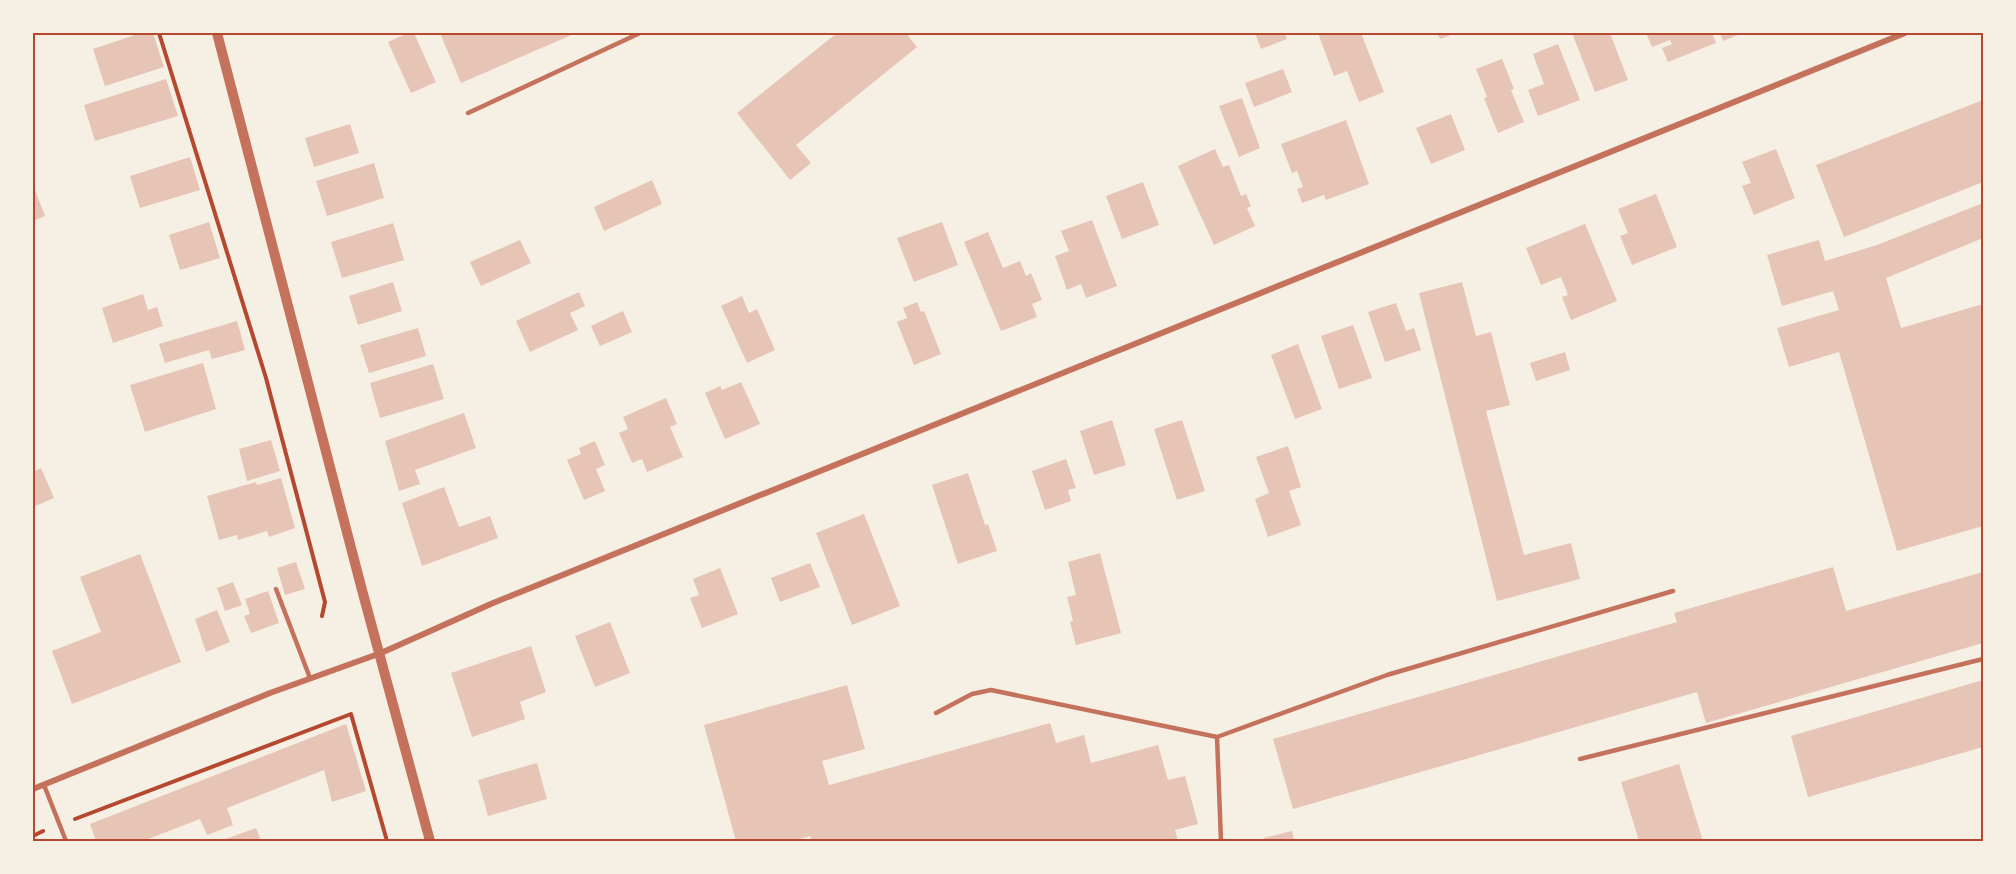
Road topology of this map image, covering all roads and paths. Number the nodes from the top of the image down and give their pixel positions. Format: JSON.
{"nodes":[{"id":1,"x":159,"y":33,"type":"edge"},
{"id":2,"x":217,"y":33,"type":"edge"},
{"id":3,"x":640,"y":33,"type":"edge"},
{"id":4,"x":1905,"y":33,"type":"edge"},
{"id":5,"x":468,"y":113,"type":"dead end"},
{"id":6,"x":276,"y":589,"type":"dead end"},
{"id":7,"x":1673,"y":591,"type":"dead end"},
{"id":8,"x":322,"y":616,"type":"dead end"},
{"id":9,"x":381,"y":652,"type":"junction"},
{"id":10,"x":1983,"y":659,"type":"edge"},
{"id":11,"x":310,"y":678,"type":"junction"},
{"id":12,"x":936,"y":712,"type":"dead end"},
{"id":13,"x":1217,"y":737,"type":"junction"},
{"id":14,"x":1580,"y":759,"type":"dead end"},
{"id":15,"x":44,"y":785,"type":"junction"},
{"id":16,"x":33,"y":789,"type":"edge"},
{"id":17,"x":59,"y":825,"type":"junction"},
{"id":18,"x":33,"y":836,"type":"edge"},
{"id":19,"x":66,"y":841,"type":"edge"},
{"id":20,"x":387,"y":841,"type":"edge"},
{"id":21,"x":430,"y":841,"type":"edge"},
{"id":22,"x":1221,"y":841,"type":"edge"}],
"edges":[{"from":1,"to":8,"type":"path"},
{"from":2,"to":9,"type":"street"},
{"from":3,"to":5,"type":"lane"},
{"from":4,"to":9,"type":"street"},
{"from":6,"to":11,"type":"lane"},
{"from":7,"to":13,"type":"lane"},
{"from":9,"to":11,"type":"street"},
{"from":9,"to":21,"type":"street"},
{"from":10,"to":14,"type":"lane"},
{"from":11,"to":15,"type":"street"},
{"from":12,"to":13,"type":"lane"},
{"from":13,"to":22,"type":"lane"},
{"from":15,"to":16,"type":"street"},
{"from":15,"to":17,"type":"lane"},
{"from":17,"to":18,"type":"path"},
{"from":17,"to":19,"type":"lane"},
{"from":17,"to":20,"type":"path"}]}
